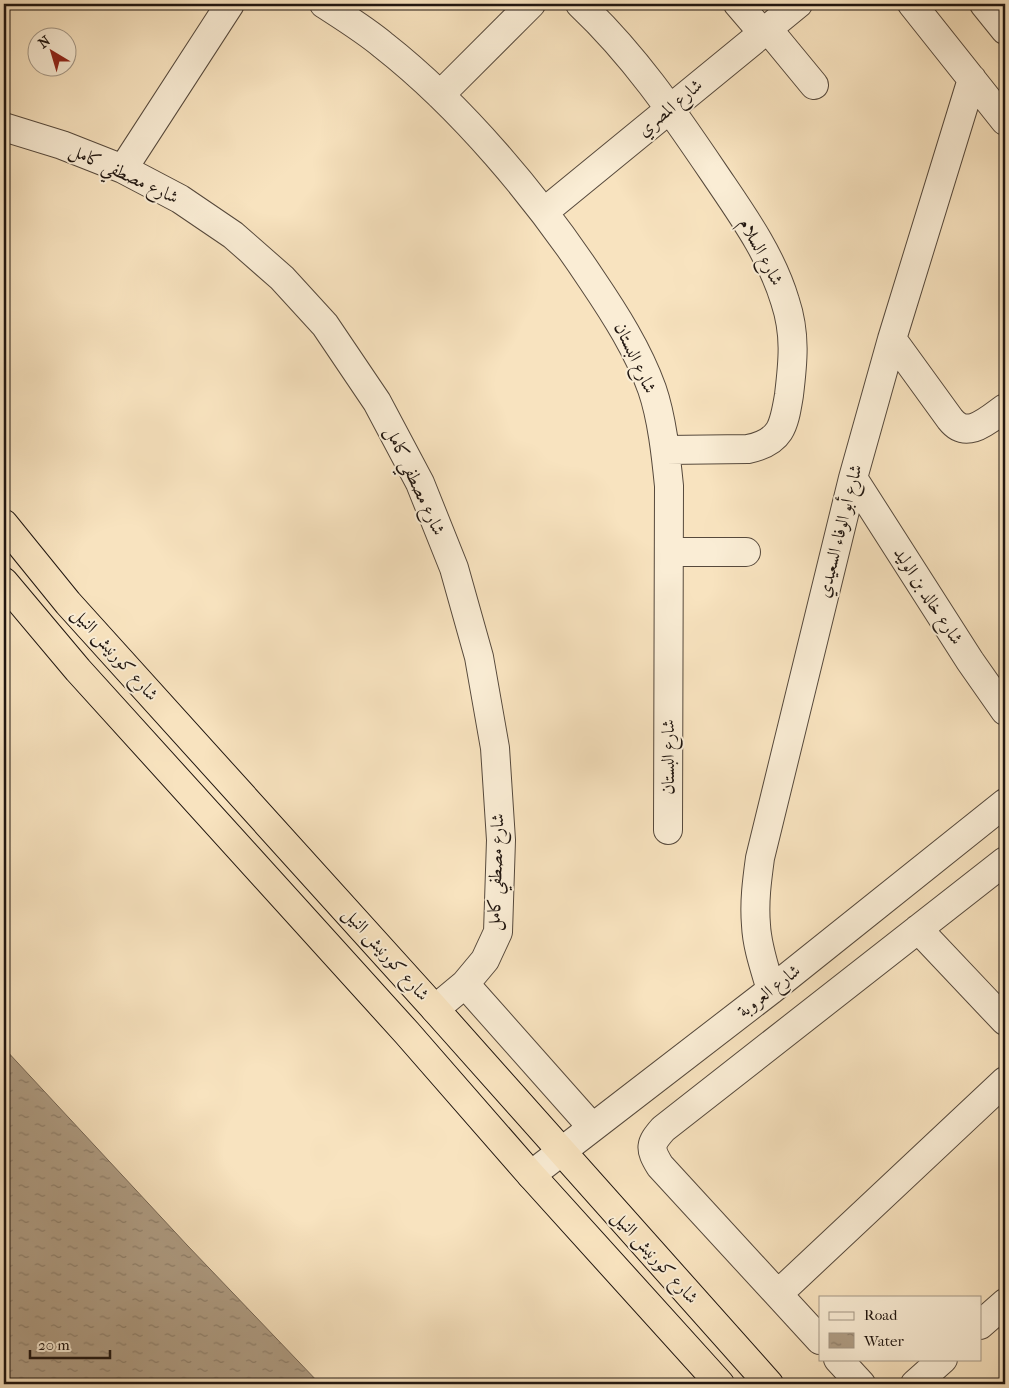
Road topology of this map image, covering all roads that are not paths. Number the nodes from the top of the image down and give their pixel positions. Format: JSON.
{"nodes":[{"id":1,"x":230,"y":4,"type":"edge"},
{"id":2,"x":324,"y":4,"type":"edge"},
{"id":3,"x":531,"y":4,"type":"edge"},
{"id":4,"x":580,"y":4,"type":"edge"},
{"id":5,"x":738,"y":4,"type":"edge"},
{"id":6,"x":798,"y":4,"type":"edge"},
{"id":7,"x":912,"y":4,"type":"edge"},
{"id":8,"x":984,"y":4,"type":"edge"},
{"id":9,"x":764,"y":30,"type":"junction"},
{"id":10,"x":1005,"y":30,"type":"edge"},
{"id":11,"x":972,"y":79,"type":"junction"},
{"id":12,"x":814,"y":85,"type":"dead end"},
{"id":13,"x":440,"y":95,"type":"junction"},
{"id":14,"x":670,"y":108,"type":"junction"},
{"id":15,"x":1005,"y":121,"type":"edge"},
{"id":16,"x":4,"y":126,"type":"edge"},
{"id":17,"x":123,"y":169,"type":"junction"},
{"id":18,"x":544,"y":212,"type":"junction"},
{"id":19,"x":892,"y":339,"type":"junction"},
{"id":20,"x":1005,"y":408,"type":"edge"},
{"id":21,"x":666,"y":450,"type":"junction"},
{"id":22,"x":853,"y":478,"type":"junction"},
{"id":23,"x":4,"y":524,"type":"edge"},
{"id":24,"x":669,"y":552,"type":"junction"},
{"id":25,"x":746,"y":552,"type":"dead end"},
{"id":26,"x":4,"y":582,"type":"edge"},
{"id":27,"x":1005,"y":712,"type":"edge"},
{"id":28,"x":1005,"y":803,"type":"edge"},
{"id":29,"x":668,"y":830,"type":"dead end"},
{"id":30,"x":1005,"y":861,"type":"edge"},
{"id":31,"x":918,"y":929,"type":"junction"},
{"id":32,"x":466,"y":984,"type":"junction"},
{"id":33,"x":771,"y":990,"type":"junction"},
{"id":34,"x":435,"y":1009,"type":"junction"},
{"id":35,"x":1005,"y":1020,"type":"edge"},
{"id":36,"x":1005,"y":1081,"type":"edge"},
{"id":37,"x":592,"y":1128,"type":"junction"},
{"id":38,"x":561,"y":1151,"type":"junction"},
{"id":39,"x":531,"y":1175,"type":"junction"},
{"id":40,"x":778,"y":1294,"type":"junction"},
{"id":41,"x":1005,"y":1302,"type":"edge"},
{"id":42,"x":982,"y":1323,"type":"edge"},
{"id":43,"x":819,"y":1339,"type":"edge"},
{"id":44,"x":839,"y":1360,"type":"edge"},
{"id":45,"x":942,"y":1360,"type":"edge"},
{"id":46,"x":720,"y":1384,"type":"edge"},
{"id":47,"x":769,"y":1384,"type":"edge"},
{"id":48,"x":861,"y":1384,"type":"edge"},
{"id":49,"x":915,"y":1384,"type":"edge"}],
"edges":[{"from":1,"to":17,"type":"street"},
{"from":2,"to":13,"type":"street","name":"شارع البستان"},
{"from":3,"to":13,"type":"street"},
{"from":4,"to":14,"type":"street","name":"شارع السلام"},
{"from":5,"to":9,"type":"street"},
{"from":6,"to":9,"type":"street","name":"شارع المصري"},
{"from":7,"to":11,"type":"street"},
{"from":8,"to":10,"type":"street"},
{"from":9,"to":12,"type":"street"},
{"from":9,"to":14,"type":"street","name":"شارع المصري"},
{"from":11,"to":15,"type":"street"},
{"from":11,"to":19,"type":"street","name":"شارع أبو الوفاء السعيدي"},
{"from":13,"to":18,"type":"street","name":"شارع البستان"},
{"from":14,"to":18,"type":"street","name":"شارع المصري"},
{"from":14,"to":21,"type":"street","name":"شارع السلام"},
{"from":16,"to":17,"type":"street","name":"شارع مصطفي كامل"},
{"from":17,"to":32,"type":"street","name":"شارع مصطفي كامل"},
{"from":18,"to":21,"type":"street","name":"شارع البستان"},
{"from":19,"to":20,"type":"street"},
{"from":19,"to":22,"type":"street","name":"شارع أبو الوفاء السعيدي"},
{"from":21,"to":24,"type":"street","name":"شارع البستان"},
{"from":22,"to":27,"type":"street","name":"شارع خالد بن الوليد"},
{"from":22,"to":33,"type":"street","name":"شارع أبو الوفاء السعيدي"},
{"from":23,"to":34,"type":"highway","name":"شارع كورنيش النيل"},
{"from":24,"to":25,"type":"street"},
{"from":24,"to":29,"type":"street","name":"شارع البستان"},
{"from":26,"to":39,"type":"highway","name":"شارع كورنيش النيل"},
{"from":28,"to":33,"type":"street","name":"شارع العروبة"},
{"from":30,"to":31,"type":"street"},
{"from":31,"to":35,"type":"street"},
{"from":31,"to":40,"type":"street"},
{"from":32,"to":34,"type":"street","name":"شارع مصطفي كامل"},
{"from":32,"to":37,"type":"street"},
{"from":33,"to":37,"type":"street","name":"شارع العروبة"},
{"from":34,"to":38,"type":"highway","name":"شارع كورنيش النيل"},
{"from":36,"to":40,"type":"street"},
{"from":37,"to":38,"type":"street","name":"شارع العروبة"},
{"from":38,"to":39,"type":"street","name":"شارع العروبة"},
{"from":38,"to":47,"type":"highway","name":"شارع كورنيش النيل"},
{"from":39,"to":46,"type":"highway","name":"شارع كورنيش النيل"},
{"from":40,"to":43,"type":"street"},
{"from":41,"to":42,"type":"street"},
{"from":44,"to":48,"type":"street"},
{"from":45,"to":49,"type":"street"}]}
